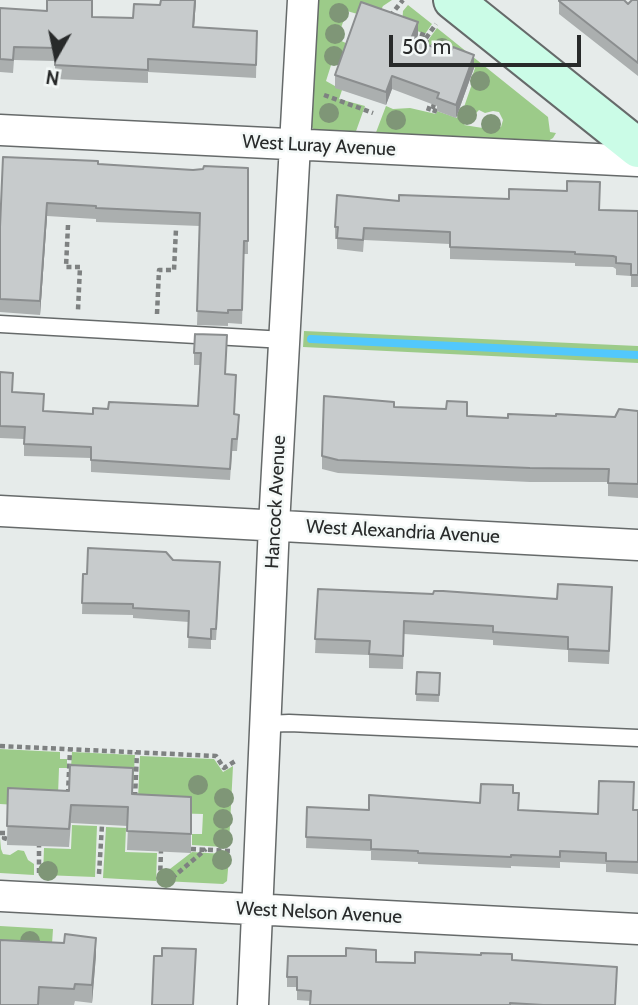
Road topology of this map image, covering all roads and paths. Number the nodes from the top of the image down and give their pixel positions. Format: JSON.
{"nodes":[{"id":1,"x":303,"y":0,"type":"edge"},
{"id":2,"x":403,"y":0,"type":"edge"},
{"id":3,"x":445,"y":12,"type":"edge"},
{"id":4,"x":392,"y":13,"type":"junction"},
{"id":5,"x":387,"y":24,"type":"edge"},
{"id":6,"x":426,"y":38,"type":"junction"},
{"id":7,"x":417,"y":51,"type":"edge"},
{"id":8,"x":441,"y":56,"type":"edge"},
{"id":9,"x":314,"y":91,"type":"dead end"},
{"id":10,"x":436,"y":106,"type":"edge"},
{"id":11,"x":431,"y":112,"type":"dead end"},
{"id":12,"x":373,"y":113,"type":"dead end"},
{"id":13,"x":0,"y":130,"type":"edge"},
{"id":14,"x":295,"y":145,"type":"junction"},
{"id":15,"x":638,"y":148,"type":"edge"},
{"id":16,"x":638,"y":161,"type":"edge"},
{"id":17,"x":68,"y":225,"type":"dead end"},
{"id":18,"x":176,"y":229,"type":"dead end"},
{"id":19,"x":77,"y":321,"type":"dead end"},
{"id":20,"x":0,"y":324,"type":"edge"},
{"id":21,"x":156,"y":326,"type":"dead end"},
{"id":22,"x":285,"y":340,"type":"junction"},
{"id":23,"x":0,"y":511,"type":"edge"},
{"id":24,"x":274,"y":525,"type":"junction"},
{"id":25,"x":638,"y":545,"type":"edge"},
{"id":26,"x":266,"y":724,"type":"junction"},
{"id":27,"x":638,"y":738,"type":"edge"},
{"id":28,"x":0,"y":746,"type":"edge"},
{"id":29,"x":70,"y":749,"type":"junction"},
{"id":30,"x":137,"y":752,"type":"junction"},
{"id":31,"x":237,"y":759,"type":"dead end"},
{"id":32,"x":67,"y":807,"type":"edge"},
{"id":33,"x":134,"y":810,"type":"edge"},
{"id":34,"x":102,"y":825,"type":"edge"},
{"id":35,"x":0,"y":833,"type":"edge"},
{"id":36,"x":7,"y":839,"type":"edge"},
{"id":37,"x":39,"y":846,"type":"edge"},
{"id":38,"x":191,"y":849,"type":"edge"},
{"id":39,"x":206,"y":849,"type":"junction"},
{"id":40,"x":161,"y":851,"type":"edge"},
{"id":41,"x":233,"y":851,"type":"dead end"},
{"id":42,"x":38,"y":873,"type":"dead end"},
{"id":43,"x":99,"y":875,"type":"dead end"},
{"id":44,"x":160,"y":877,"type":"dead end"},
{"id":45,"x":162,"y":885,"type":"dead end"},
{"id":46,"x":0,"y":896,"type":"edge"},
{"id":47,"x":257,"y":910,"type":"junction"},
{"id":48,"x":638,"y":929,"type":"edge"},
{"id":49,"x":253,"y":1005,"type":"edge"}],
"edges":[{"from":1,"to":14,"type":"street","name":"Hancock Avenue"},
{"from":2,"to":4,"type":"path"},
{"from":3,"to":6,"type":"path"},
{"from":3,"to":15,"type":"main road"},
{"from":4,"to":5,"type":"path"},
{"from":4,"to":6,"type":"path"},
{"from":6,"to":7,"type":"path"},
{"from":6,"to":8,"type":"path"},
{"from":9,"to":12,"type":"path"},
{"from":10,"to":11,"type":"path"},
{"from":13,"to":14,"type":"street","name":"West Luray Avenue"},
{"from":14,"to":16,"type":"street","name":"West Luray Avenue"},
{"from":14,"to":22,"type":"street","name":"Hancock Avenue"},
{"from":17,"to":19,"type":"path"},
{"from":18,"to":21,"type":"path"},
{"from":20,"to":22,"type":"lane"},
{"from":22,"to":24,"type":"street","name":"Hancock Avenue"},
{"from":23,"to":24,"type":"street","name":"West Alexandria Avenue"},
{"from":24,"to":25,"type":"street","name":"West Alexandria Avenue"},
{"from":24,"to":26,"type":"street","name":"Hancock Avenue"},
{"from":26,"to":27,"type":"lane"},
{"from":26,"to":47,"type":"street","name":"Hancock Avenue"},
{"from":28,"to":29,"type":"path"},
{"from":29,"to":30,"type":"path"},
{"from":29,"to":32,"type":"path"},
{"from":30,"to":31,"type":"path"},
{"from":30,"to":33,"type":"path"},
{"from":34,"to":43,"type":"path"},
{"from":35,"to":36,"type":"path"},
{"from":37,"to":42,"type":"path"},
{"from":38,"to":39,"type":"path"},
{"from":39,"to":41,"type":"path"},
{"from":39,"to":45,"type":"path"},
{"from":40,"to":44,"type":"path"},
{"from":46,"to":47,"type":"street","name":"West Nelson Avenue"},
{"from":47,"to":48,"type":"street","name":"West Nelson Avenue"},
{"from":47,"to":49,"type":"street","name":"Hancock Avenue"}]}
